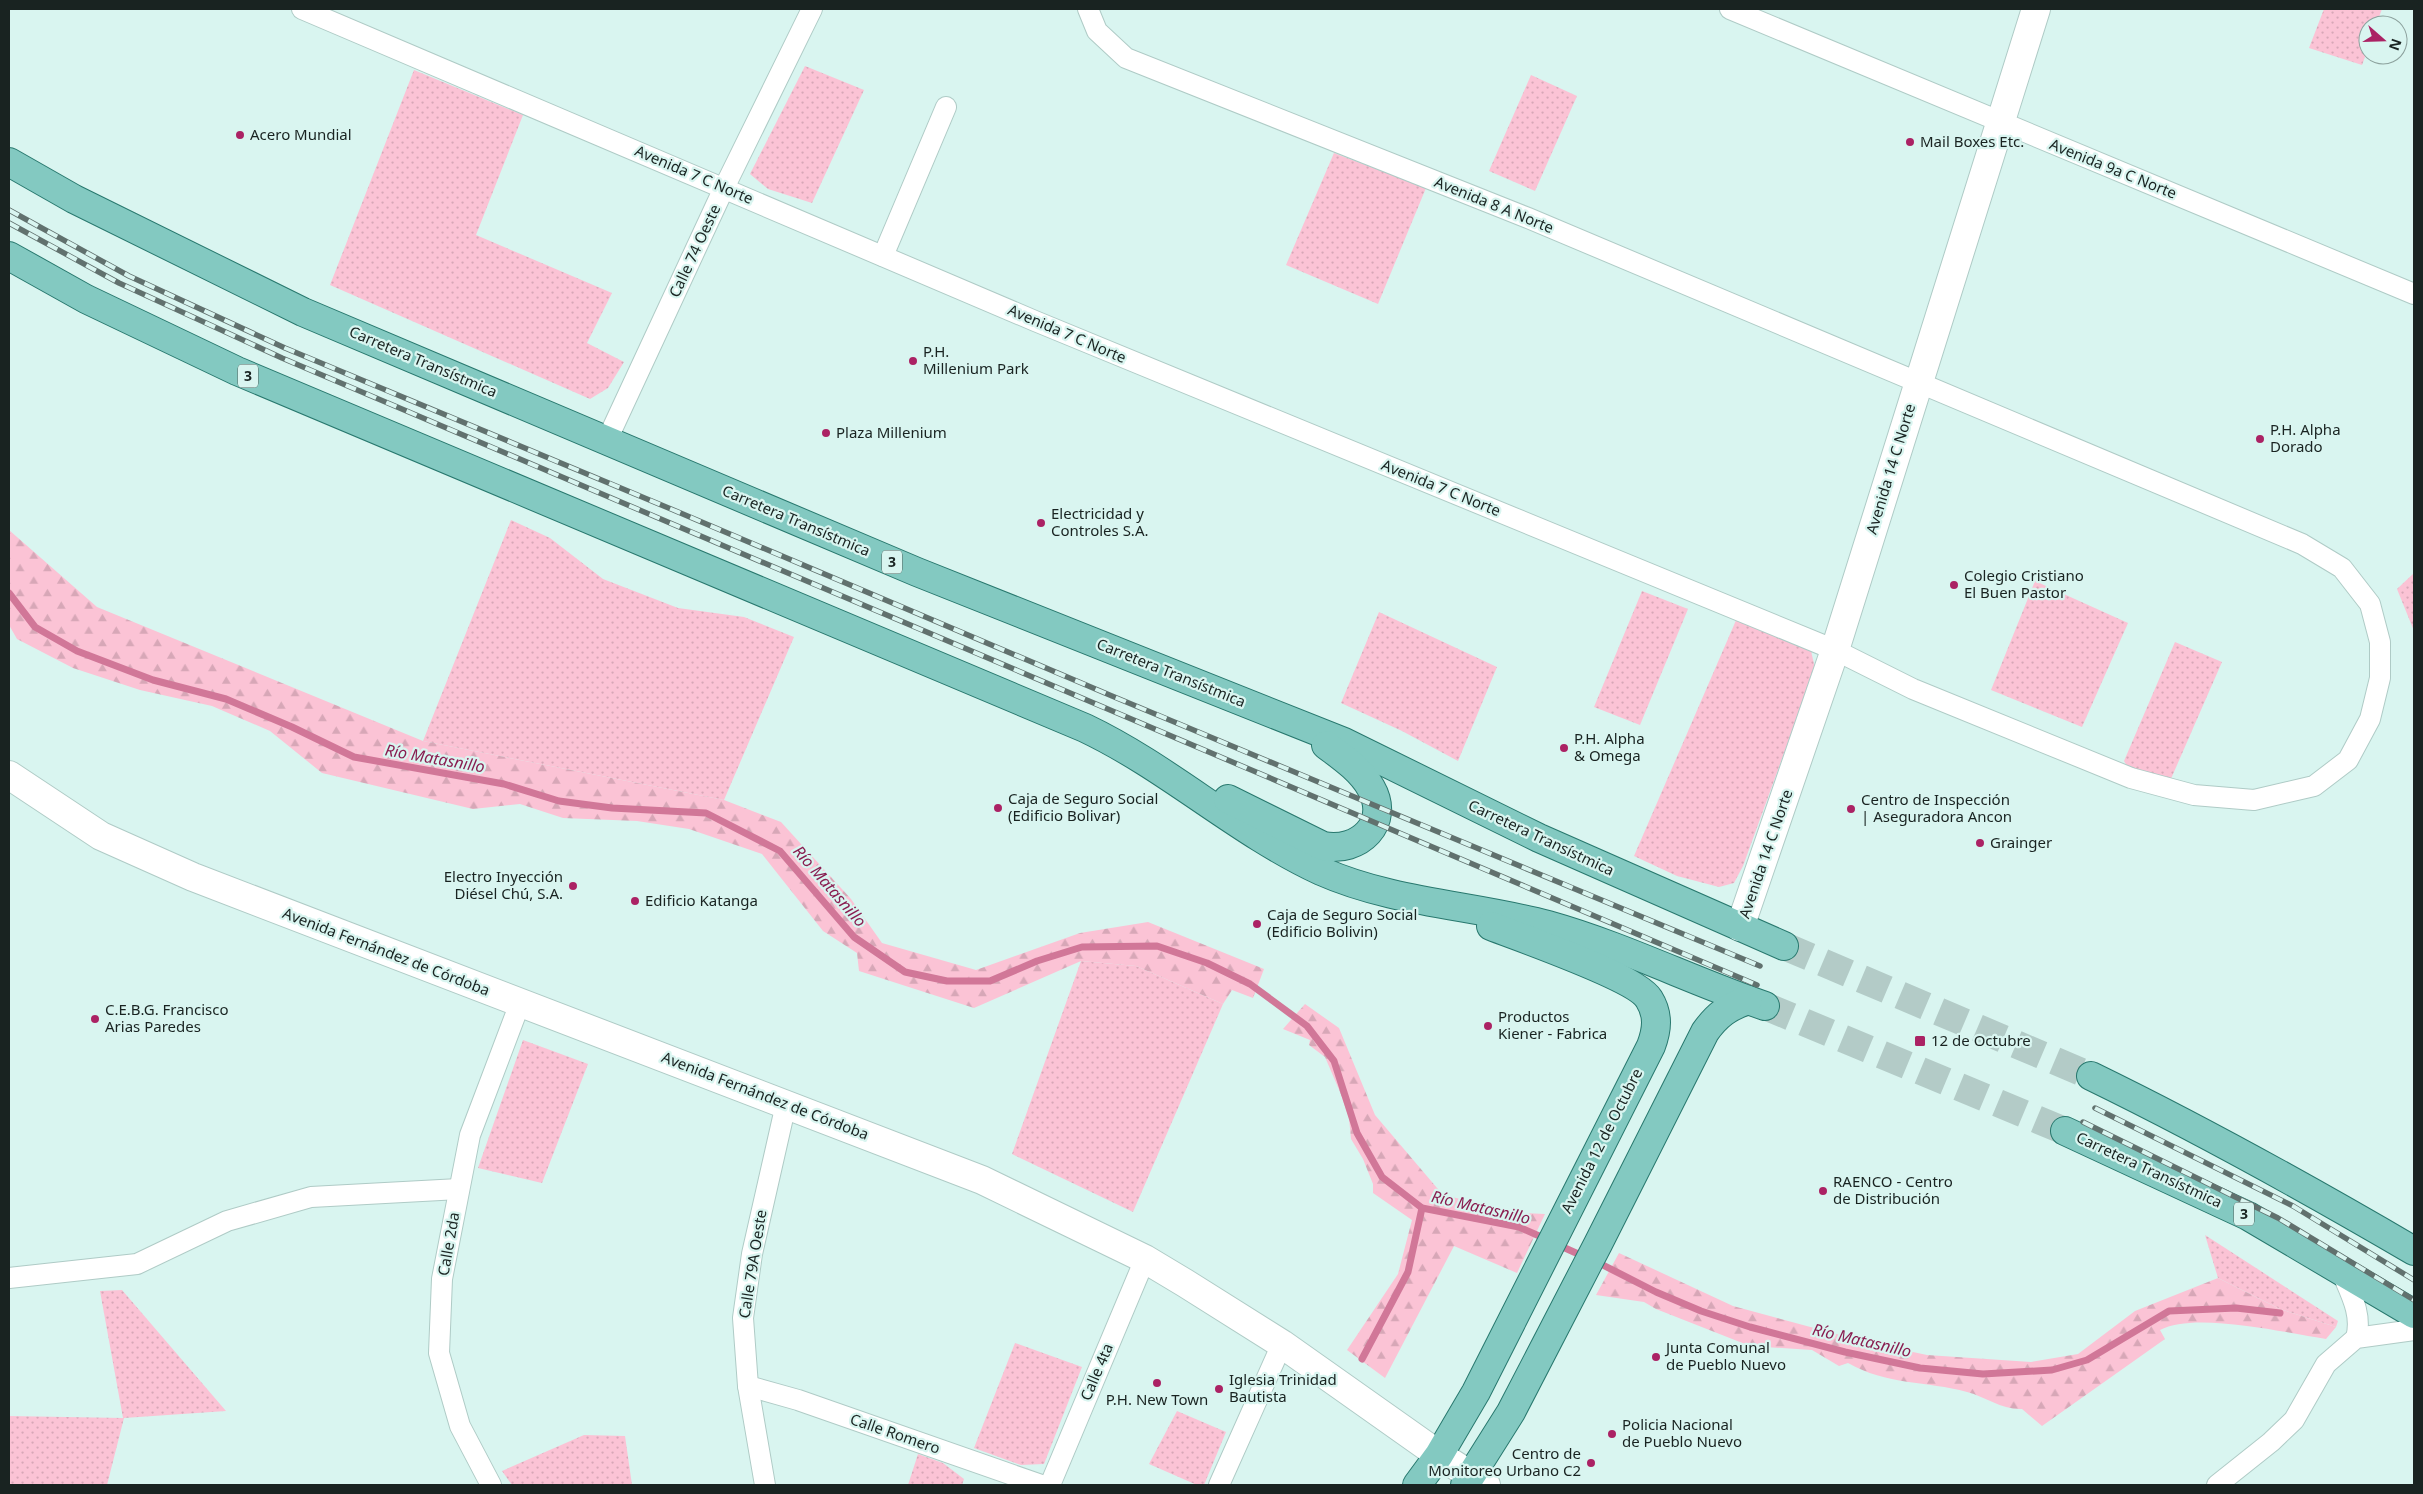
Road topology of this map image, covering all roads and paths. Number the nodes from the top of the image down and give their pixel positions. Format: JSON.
{"nodes":[{"id":1,"x":302,"y":9,"type":"edge"},
{"id":2,"x":812,"y":9,"type":"edge"},
{"id":3,"x":1088,"y":9,"type":"edge"},
{"id":4,"x":1730,"y":9,"type":"edge"},
{"id":5,"x":2036,"y":9,"type":"edge"},
{"id":6,"x":946,"y":107,"type":"dead end"},
{"id":7,"x":2000,"y":122,"type":"junction"},
{"id":8,"x":9,"y":162,"type":"edge"},
{"id":9,"x":724,"y":188,"type":"junction"},
{"id":10,"x":9,"y":256,"type":"edge"},
{"id":11,"x":883,"y":256,"type":"junction"},
{"id":12,"x":2414,"y":294,"type":"edge"},
{"id":13,"x":1918,"y":382,"type":"junction"},
{"id":14,"x":607,"y":440,"type":"junction"},
{"id":15,"x":1835,"y":650,"type":"junction"},
{"id":16,"x":1302,"y":725,"type":"junction"},
{"id":17,"x":1154,"y":765,"type":"junction"},
{"id":18,"x":9,"y":775,"type":"edge"},
{"id":19,"x":1436,"y":903,"type":"junction"},
{"id":20,"x":1740,"y":927,"type":"junction"},
{"id":21,"x":1784,"y":946,"type":"tunnel mouth"},
{"id":22,"x":520,"y":1003,"type":"junction"},
{"id":23,"x":2092,"y":1076,"type":"tunnel mouth"},
{"id":24,"x":786,"y":1104,"type":"junction"},
{"id":25,"x":2065,"y":1131,"type":"tunnel mouth"},
{"id":26,"x":459,"y":1189,"type":"junction"},
{"id":27,"x":2414,"y":1251,"type":"edge"},
{"id":28,"x":1145,"y":1260,"type":"junction"},
{"id":29,"x":2340,"y":1268,"type":"junction"},
{"id":30,"x":9,"y":1278,"type":"edge"},
{"id":31,"x":2414,"y":1314,"type":"edge"},
{"id":32,"x":2414,"y":1330,"type":"edge"},
{"id":33,"x":2356,"y":1338,"type":"junction"},
{"id":34,"x":1282,"y":1344,"type":"junction"},
{"id":35,"x":748,"y":1386,"type":"junction"},
{"id":36,"x":1438,"y":1455,"type":"junction"},
{"id":37,"x":1474,"y":1482,"type":"edge"},
{"id":38,"x":491,"y":1485,"type":"edge"},
{"id":39,"x":765,"y":1485,"type":"edge"},
{"id":40,"x":1041,"y":1485,"type":"edge"},
{"id":41,"x":1050,"y":1485,"type":"edge"},
{"id":42,"x":1219,"y":1485,"type":"edge"},
{"id":43,"x":1417,"y":1485,"type":"edge"},
{"id":44,"x":2216,"y":1485,"type":"edge"}],
"edges":[{"from":1,"to":9,"type":"street","name":"Avenida 7 C Norte"},
{"from":2,"to":9,"type":"street","name":"Calle 74 Oeste"},
{"from":3,"to":13,"type":"street","name":"Avenida 8 A Norte"},
{"from":4,"to":7,"type":"street","name":"Avenida 9a C Norte"},
{"from":5,"to":7,"type":"main road","name":"Avenida 14 C Norte"},
{"from":6,"to":11,"type":"street"},
{"from":7,"to":12,"type":"street","name":"Avenida 9a C Norte"},
{"from":7,"to":13,"type":"main road","name":"Avenida 14 C Norte"},
{"from":8,"to":14,"type":"main road","name":"Carretera Transístmica","number":"3"},
{"from":9,"to":11,"type":"street","name":"Avenida 7 C Norte"},
{"from":9,"to":14,"type":"street","name":"Calle 74 Oeste"},
{"from":10,"to":17,"type":"main road","number":"3"},
{"from":11,"to":15,"type":"street","name":"Avenida 7 C Norte"},
{"from":13,"to":15,"type":"main road","name":"Avenida 14 C Norte"},
{"from":13,"to":15,"type":"street","name":"Avenida 8 A Norte"},
{"from":14,"to":16,"type":"main road","name":"Carretera Transístmica","number":"3"},
{"from":15,"to":20,"type":"main road","name":"Avenida 14 C Norte"},
{"from":16,"to":17,"type":"main road"},
{"from":16,"to":20,"type":"main road","name":"Carretera Transístmica","number":"3"},
{"from":17,"to":19,"type":"main road","number":"3"},
{"from":18,"to":22,"type":"main road","name":"Avenida Fernández de Córdoba"},
{"from":19,"to":36,"type":"main road","name":"Avenida 12 de Octubre"},
{"from":19,"to":37,"type":"main road","number":"3"},
{"from":20,"to":21,"type":"main road","name":"Carretera Transístmica","number":"3"},
{"from":22,"to":24,"type":"main road","name":"Avenida Fernández de Córdoba"},
{"from":22,"to":26,"type":"street","name":"Calle 2da"},
{"from":23,"to":27,"type":"main road"},
{"from":24,"to":28,"type":"main road","name":"Avenida Fernández de Córdoba"},
{"from":24,"to":35,"type":"street","name":"Calle 79A Oeste"},
{"from":25,"to":29,"type":"main road","name":"Carretera Transístmica","number":"3"},
{"from":26,"to":30,"type":"street"},
{"from":26,"to":38,"type":"street","name":"Calle 2da"},
{"from":28,"to":34,"type":"main road","name":"Avenida Fernández de Córdoba"},
{"from":28,"to":41,"type":"street","name":"Calle 4ta"},
{"from":29,"to":31,"type":"main road","name":"Carretera Transístmica","number":"3"},
{"from":29,"to":33,"type":"street"},
{"from":32,"to":33,"type":"street"},
{"from":33,"to":44,"type":"street"},
{"from":34,"to":36,"type":"main road","name":"Avenida Fernández de Córdoba"},
{"from":34,"to":42,"type":"street"},
{"from":35,"to":39,"type":"street","name":"Calle 79A Oeste"},
{"from":35,"to":40,"type":"street","name":"Calle Romero"},
{"from":36,"to":37,"type":"main road","name":"Avenida Fernández de Córdoba"},
{"from":36,"to":43,"type":"main road","name":"Avenida 12 de Octubre"}]}
